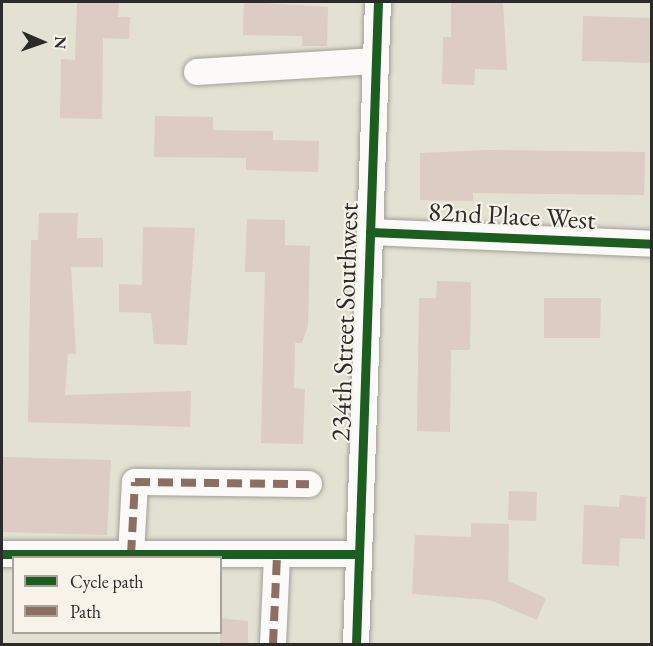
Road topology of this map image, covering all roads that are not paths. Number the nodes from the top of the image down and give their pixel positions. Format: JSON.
{"nodes":[{"id":1,"x":378,"y":2,"type":"edge"},
{"id":2,"x":375,"y":61,"type":"junction"},
{"id":3,"x":197,"y":72,"type":"dead end"},
{"id":4,"x":370,"y":232,"type":"junction"},
{"id":5,"x":651,"y":244,"type":"edge"},
{"id":6,"x":309,"y":484,"type":"dead end"},
{"id":7,"x":2,"y":554,"type":"edge"},
{"id":8,"x":359,"y":554,"type":"junction"},
{"id":9,"x":131,"y":555,"type":"junction"},
{"id":10,"x":277,"y":555,"type":"junction"},
{"id":11,"x":273,"y":645,"type":"edge"},
{"id":12,"x":356,"y":645,"type":"edge"}],
"edges":[{"from":1,"to":2,"type":"street","name":"234th Street Southwest"},
{"from":2,"to":3,"type":"street"},
{"from":2,"to":4,"type":"street","name":"234th Street Southwest"},
{"from":4,"to":5,"type":"street","name":"82nd Place West"},
{"from":4,"to":8,"type":"street","name":"234th Street Southwest"},
{"from":6,"to":9,"type":"street"},
{"from":7,"to":9,"type":"street"},
{"from":8,"to":10,"type":"street"},
{"from":8,"to":12,"type":"street","name":"234th Street Southwest"},
{"from":9,"to":10,"type":"street"},
{"from":10,"to":11,"type":"street"}]}
